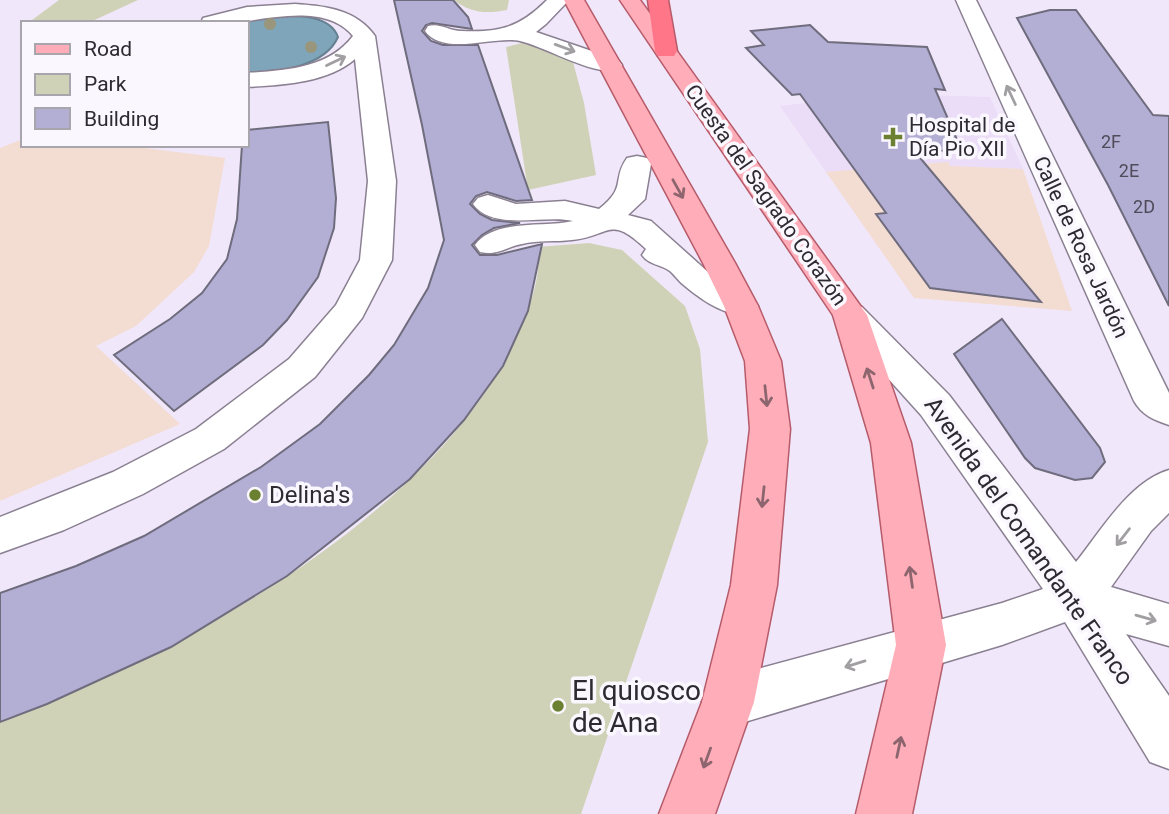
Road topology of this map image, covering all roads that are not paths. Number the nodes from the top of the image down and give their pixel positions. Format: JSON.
{"nodes":[{"id":1,"x":559,"y":0,"type":"edge"},
{"id":2,"x":574,"y":0,"type":"edge"},
{"id":3,"x":630,"y":0,"type":"edge"},
{"id":4,"x":658,"y":0,"type":"edge"},
{"id":5,"x":967,"y":0,"type":"edge"},
{"id":6,"x":218,"y":21,"type":"edge"},
{"id":7,"x":436,"y":31,"type":"dead end"},
{"id":8,"x":519,"y":33,"type":"junction"},
{"id":9,"x":364,"y":36,"type":"junction"},
{"id":10,"x":666,"y":51,"type":"junction"},
{"id":11,"x":610,"y":65,"type":"junction"},
{"id":12,"x":280,"y":78,"type":"junction"},
{"id":13,"x":248,"y":80,"type":"edge"},
{"id":14,"x":353,"y":89,"type":"junction"},
{"id":15,"x":645,"y":155,"type":"junction"},
{"id":16,"x":488,"y":205,"type":"dead end"},
{"id":17,"x":606,"y":218,"type":"junction"},
{"id":18,"x":570,"y":220,"type":"junction"},
{"id":19,"x":491,"y":245,"type":"dead end"},
{"id":20,"x":680,"y":263,"type":"junction"},
{"id":21,"x":741,"y":306,"type":"junction"},
{"id":22,"x":850,"y":315,"type":"junction"},
{"id":23,"x":1169,"y":411,"type":"edge"},
{"id":24,"x":1169,"y":486,"type":"edge"},
{"id":25,"x":0,"y":534,"type":"edge"},
{"id":26,"x":1076,"y":598,"type":"junction"},
{"id":27,"x":1169,"y":625,"type":"edge"},
{"id":28,"x":921,"y":645,"type":"junction"},
{"id":29,"x":728,"y":702,"type":"junction"},
{"id":30,"x":1169,"y":743,"type":"edge"},
{"id":31,"x":687,"y":814,"type":"edge"},
{"id":32,"x":884,"y":814,"type":"edge"}],
"edges":[{"from":1,"to":8,"type":"street"},
{"from":2,"to":11,"type":"main road"},
{"from":3,"to":10,"type":"main road","name":"Cuesta del Sagrado Corazón"},
{"from":4,"to":10,"type":"highway"},
{"from":23,"to":5,"type":"street","name":"Calle de Rosa Jardón","one_way":true},
{"from":6,"to":9,"type":"street"},
{"from":7,"to":8,"type":"street"},
{"from":8,"to":11,"type":"street","one_way":true},
{"from":12,"to":9,"type":"street","one_way":true},
{"from":9,"to":14,"type":"street"},
{"from":10,"to":22,"type":"main road","name":"Cuesta del Sagrado Corazón"},
{"from":11,"to":15,"type":"main road"},
{"from":12,"to":13,"type":"street"},
{"from":12,"to":14,"type":"street"},
{"from":14,"to":25,"type":"street"},
{"from":15,"to":17,"type":"street"},
{"from":15,"to":18,"type":"street"},
{"from":15,"to":21,"type":"main road","one_way":true},
{"from":16,"to":18,"type":"street"},
{"from":17,"to":18,"type":"street"},
{"from":17,"to":20,"type":"street"},
{"from":18,"to":19,"type":"street"},
{"from":18,"to":20,"type":"street"},
{"from":20,"to":21,"type":"street"},
{"from":21,"to":29,"type":"main road","one_way":true},
{"from":22,"to":26,"type":"street","name":"Avenida del Comandante Franco"},
{"from":28,"to":22,"type":"main road","name":"Cuesta del Sagrado Corazón","one_way":true},
{"from":24,"to":26,"type":"street","one_way":true},
{"from":26,"to":27,"type":"street","one_way":true},
{"from":26,"to":28,"type":"street"},
{"from":26,"to":30,"type":"street","name":"Avenida del Comandante Franco"},
{"from":28,"to":29,"type":"street","one_way":true},
{"from":32,"to":28,"type":"main road","one_way":true},
{"from":29,"to":31,"type":"main road","one_way":true}]}
